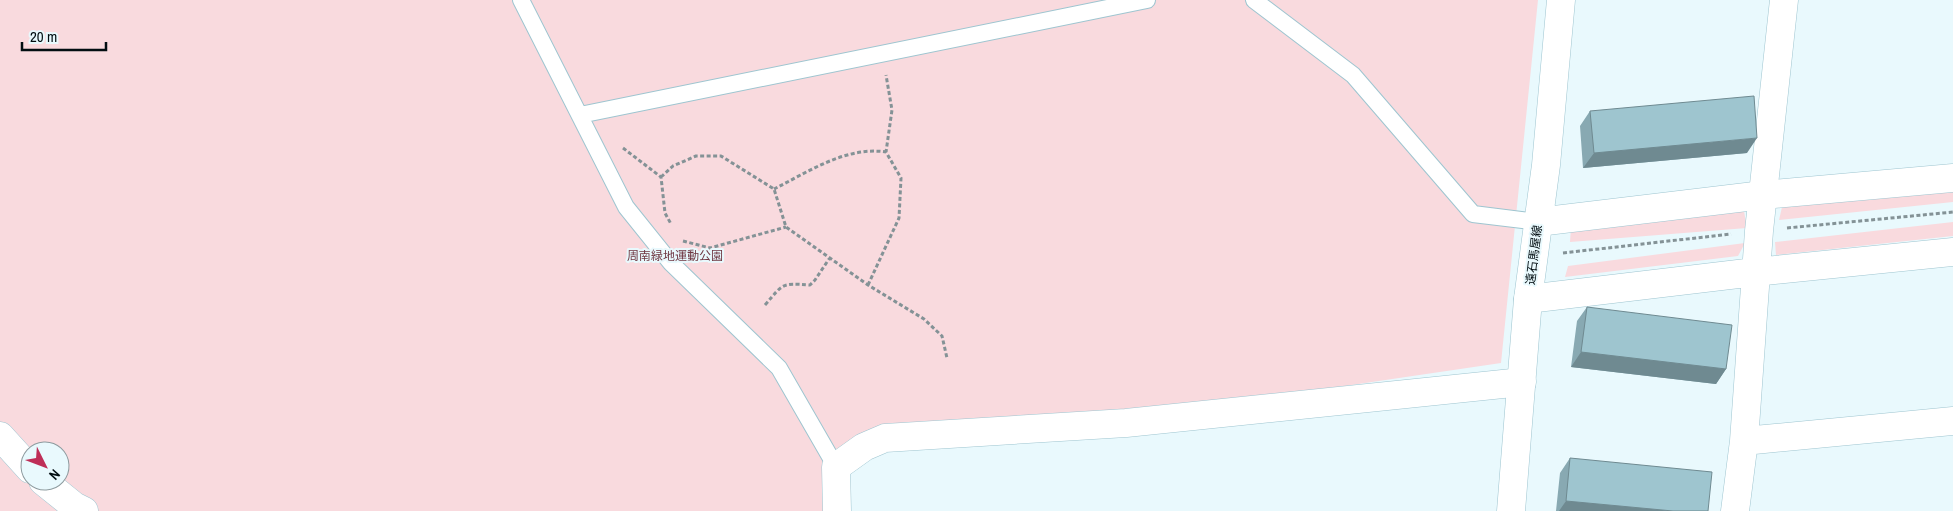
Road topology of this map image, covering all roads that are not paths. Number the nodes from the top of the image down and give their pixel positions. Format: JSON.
{"nodes":[{"id":1,"x":521,"y":0,"type":"edge"},
{"id":2,"x":1147,"y":0,"type":"edge"},
{"id":3,"x":1254,"y":0,"type":"edge"},
{"id":4,"x":1561,"y":0,"type":"edge"},
{"id":5,"x":1784,"y":0,"type":"edge"},
{"id":6,"x":580,"y":115,"type":"junction"},
{"id":7,"x":1953,"y":178,"type":"edge"},
{"id":8,"x":1763,"y":196,"type":"junction"},
{"id":9,"x":1538,"y":222,"type":"junction"},
{"id":10,"x":1953,"y":252,"type":"edge"},
{"id":11,"x":1755,"y":272,"type":"junction"},
{"id":12,"x":1528,"y":299,"type":"junction"},
{"id":13,"x":1522,"y":382,"type":"junction"},
{"id":14,"x":1953,"y":421,"type":"edge"},
{"id":15,"x":0,"y":436,"type":"edge"},
{"id":16,"x":1744,"y":441,"type":"junction"},
{"id":17,"x":20,"y":458,"type":"edge"},
{"id":18,"x":836,"y":467,"type":"junction"},
{"id":19,"x":55,"y":491,"type":"edge"},
{"id":20,"x":84,"y":511,"type":"edge"},
{"id":21,"x":837,"y":511,"type":"edge"},
{"id":22,"x":1511,"y":511,"type":"edge"},
{"id":23,"x":1736,"y":511,"type":"edge"}],
"edges":[{"from":1,"to":6,"type":"lane"},
{"from":2,"to":6,"type":"lane"},
{"from":3,"to":9,"type":"lane"},
{"from":4,"to":9,"type":"street","name":"遠石馬屋線"},
{"from":5,"to":8,"type":"street"},
{"from":6,"to":18,"type":"lane"},
{"from":7,"to":8,"type":"street"},
{"from":8,"to":9,"type":"street"},
{"from":8,"to":11,"type":"street"},
{"from":9,"to":12,"type":"street","name":"遠石馬屋線"},
{"from":10,"to":11,"type":"street"},
{"from":11,"to":12,"type":"street"},
{"from":11,"to":16,"type":"street"},
{"from":12,"to":13,"type":"street","name":"遠石馬屋線"},
{"from":13,"to":18,"type":"street"},
{"from":13,"to":22,"type":"street","name":"遠石馬屋線"},
{"from":14,"to":16,"type":"street"},
{"from":15,"to":17,"type":"street"},
{"from":16,"to":23,"type":"street"},
{"from":18,"to":21,"type":"street"},
{"from":19,"to":20,"type":"street"}]}
